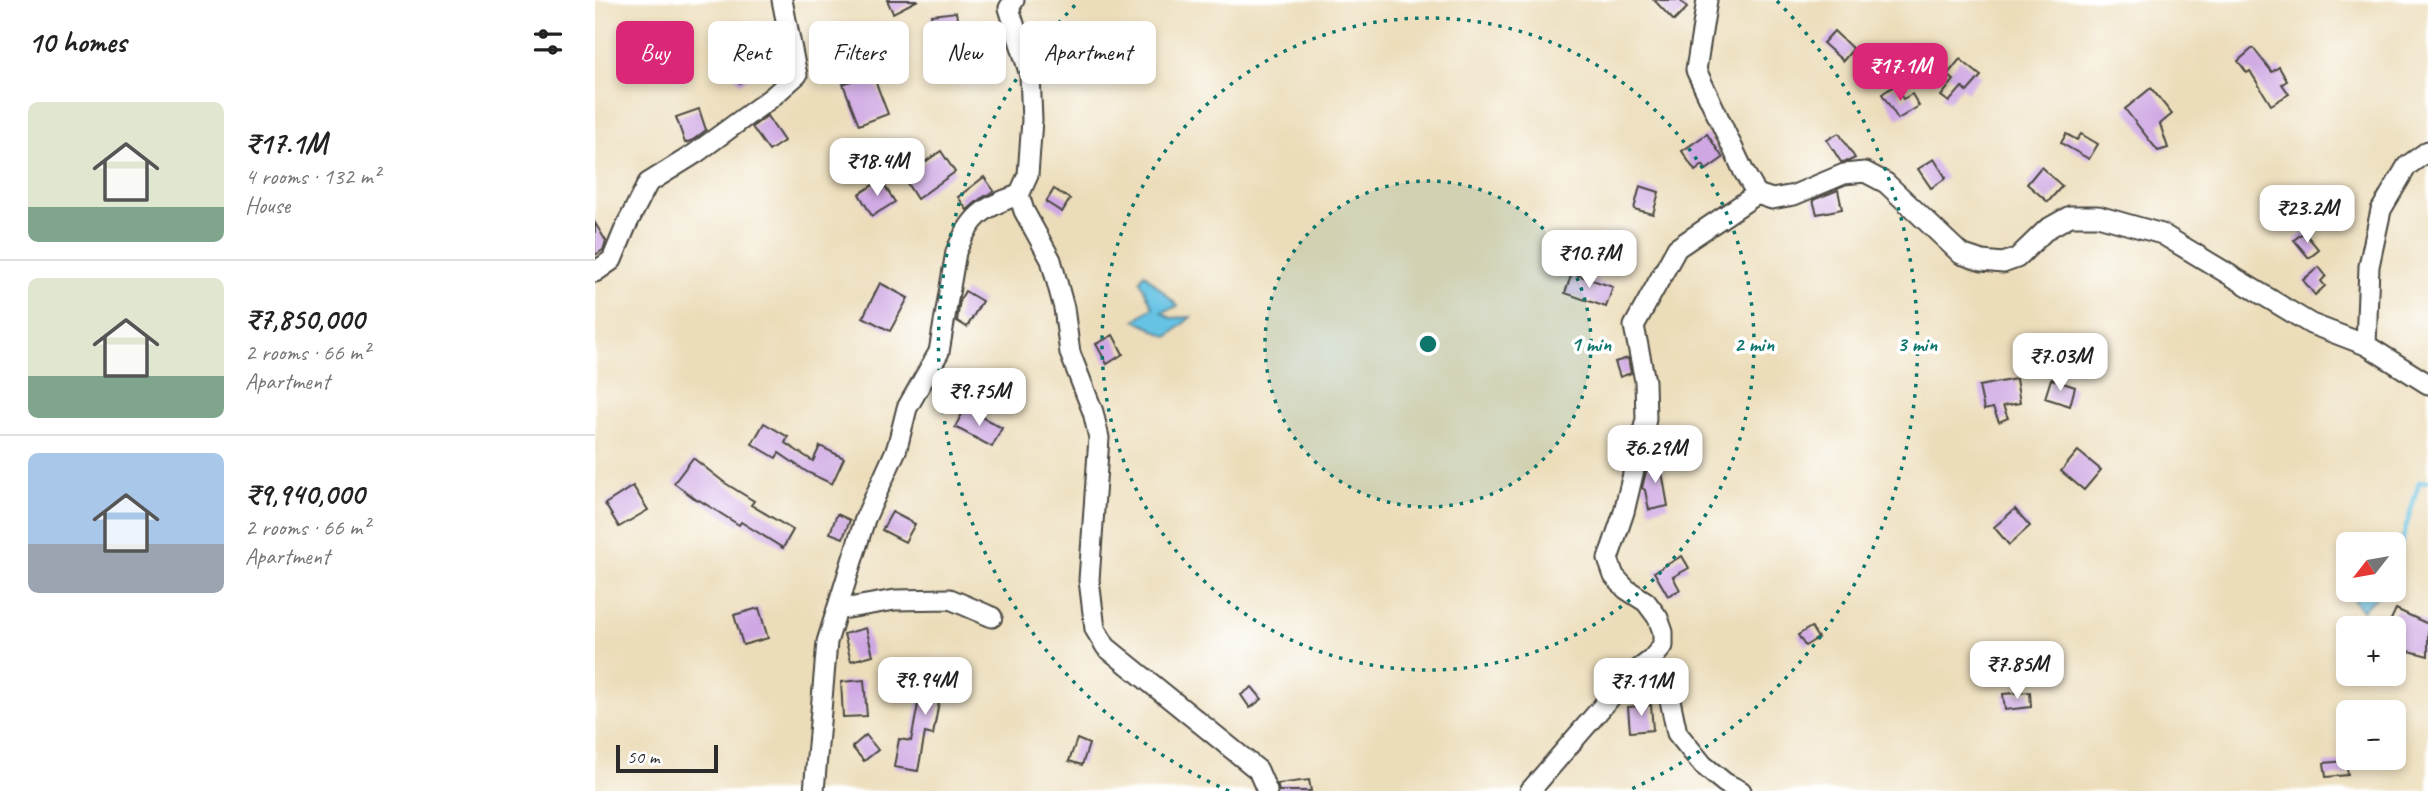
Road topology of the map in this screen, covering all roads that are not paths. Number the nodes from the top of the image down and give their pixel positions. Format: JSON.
{"nodes":[{"id":1,"x":782,"y":0,"type":"edge"},
{"id":2,"x":1014,"y":0,"type":"edge"},
{"id":3,"x":1707,"y":0,"type":"edge"},
{"id":4,"x":2428,"y":151,"type":"edge"},
{"id":5,"x":1756,"y":194,"type":"junction"},
{"id":6,"x":1019,"y":195,"type":"junction"},
{"id":7,"x":595,"y":272,"type":"edge"},
{"id":8,"x":2366,"y":345,"type":"junction"},
{"id":9,"x":2428,"y":384,"type":"edge"},
{"id":10,"x":837,"y":610,"type":"junction"},
{"id":11,"x":992,"y":617,"type":"dead end"},
{"id":12,"x":1651,"y":660,"type":"junction"},
{"id":13,"x":814,"y":791,"type":"edge"},
{"id":14,"x":1267,"y":791,"type":"edge"},
{"id":15,"x":1530,"y":791,"type":"edge"},
{"id":16,"x":1741,"y":791,"type":"edge"}],
"edges":[{"from":1,"to":7,"type":"street"},
{"from":2,"to":6,"type":"street"},
{"from":3,"to":5,"type":"street"},
{"from":4,"to":8,"type":"street"},
{"from":5,"to":8,"type":"street"},
{"from":5,"to":12,"type":"street"},
{"from":6,"to":10,"type":"street"},
{"from":6,"to":14,"type":"street"},
{"from":8,"to":9,"type":"street"},
{"from":10,"to":11,"type":"street"},
{"from":10,"to":13,"type":"street"},
{"from":12,"to":15,"type":"street"},
{"from":12,"to":16,"type":"street"}]}
